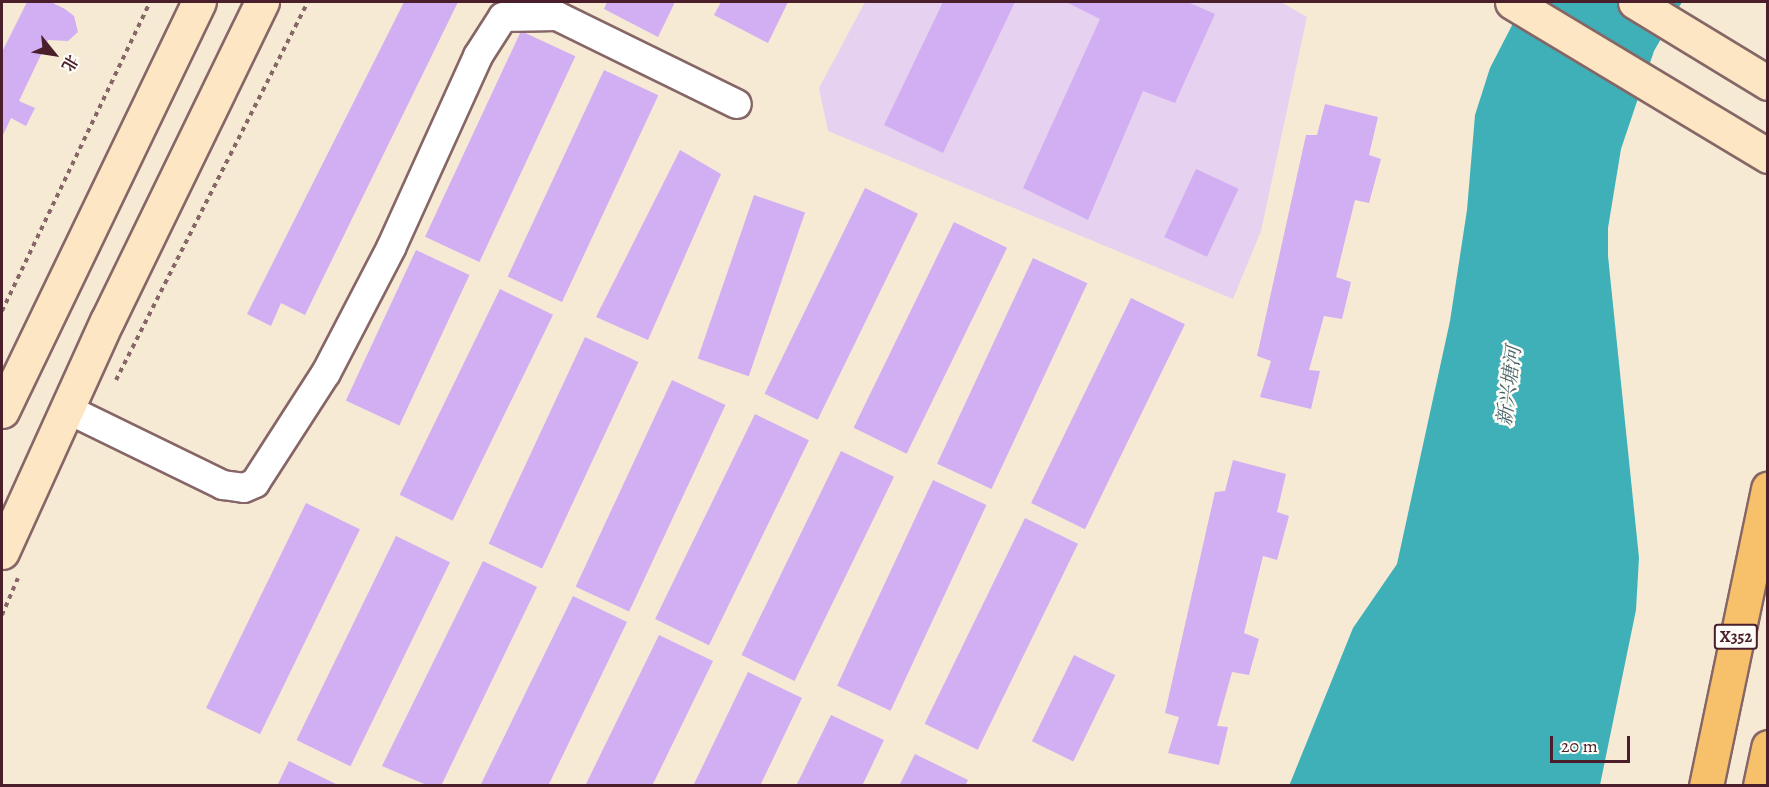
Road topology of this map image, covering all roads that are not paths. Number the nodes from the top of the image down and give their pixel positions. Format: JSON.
{"nodes":[{"id":1,"x":200,"y":2,"type":"edge"},
{"id":2,"x":262,"y":2,"type":"edge"},
{"id":3,"x":1512,"y":2,"type":"edge"},
{"id":4,"x":1635,"y":2,"type":"edge"},
{"id":5,"x":1767,"y":83,"type":"edge"},
{"id":6,"x":737,"y":104,"type":"dead end"},
{"id":7,"x":1767,"y":156,"type":"edge"},
{"id":8,"x":2,"y":411,"type":"edge"},
{"id":9,"x":81,"y":416,"type":"junction"},
{"id":10,"x":1767,"y":488,"type":"edge"},
{"id":11,"x":13,"y":559,"type":"edge"},
{"id":12,"x":1767,"y":747,"type":"edge"},
{"id":13,"x":1706,"y":786,"type":"edge"},
{"id":14,"x":1760,"y":786,"type":"edge"}],
"edges":[{"from":1,"to":8,"type":"main road"},
{"from":2,"to":9,"type":"main road"},
{"from":3,"to":7,"type":"main road"},
{"from":4,"to":5,"type":"main road"},
{"from":6,"to":9,"type":"street"},
{"from":9,"to":11,"type":"main road"},
{"from":10,"to":13,"type":"main road","number":"X352"},
{"from":12,"to":14,"type":"main road"}]}
